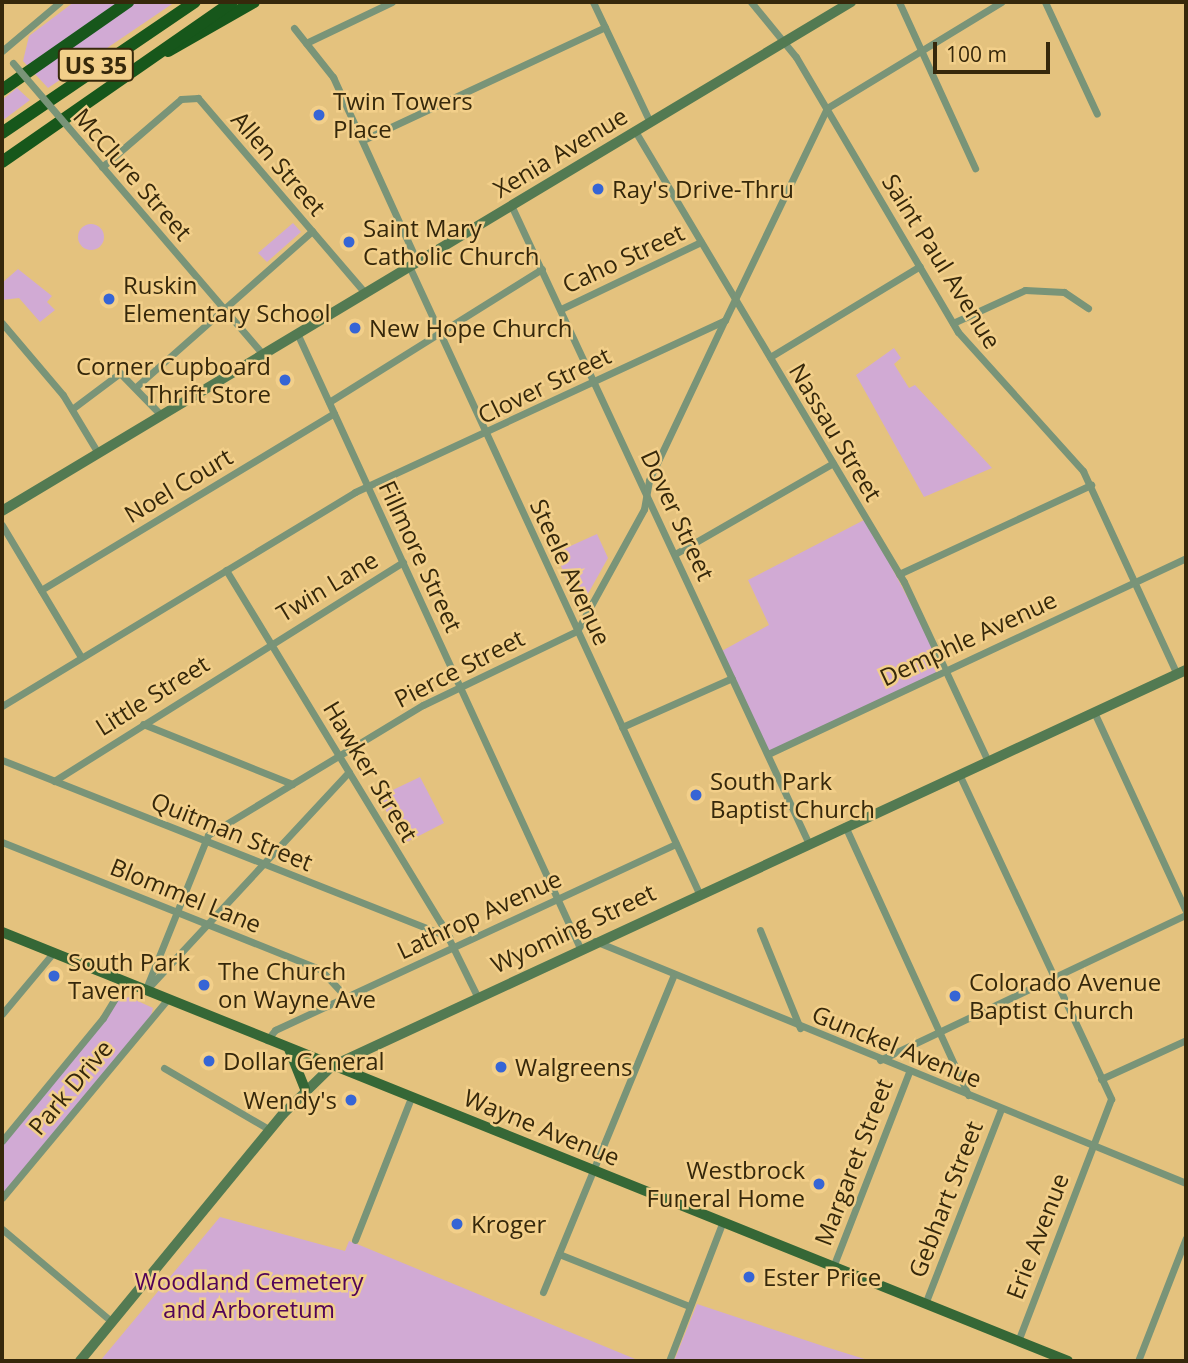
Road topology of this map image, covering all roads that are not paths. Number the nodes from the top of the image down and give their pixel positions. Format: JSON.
{"nodes":[{"id":1,"x":60,"y":2,"type":"edge"},
{"id":2,"x":128,"y":2,"type":"edge"},
{"id":3,"x":195,"y":2,"type":"edge"},
{"id":4,"x":232,"y":2,"type":"edge"},
{"id":5,"x":254,"y":2,"type":"edge"},
{"id":6,"x":392,"y":2,"type":"edge"},
{"id":7,"x":593,"y":2,"type":"edge"},
{"id":8,"x":751,"y":2,"type":"edge"},
{"id":9,"x":851,"y":2,"type":"edge"},
{"id":10,"x":899,"y":2,"type":"edge"},
{"id":11,"x":1000,"y":2,"type":"edge"},
{"id":12,"x":1045,"y":2,"type":"edge"},
{"id":13,"x":605,"y":27,"type":"junction"},
{"id":14,"x":294,"y":28,"type":"dead end"},
{"id":15,"x":784,"y":42,"type":"junction"},
{"id":16,"x":306,"y":43,"type":"junction"},
{"id":17,"x":920,"y":49,"type":"junction"},
{"id":18,"x":2,"y":51,"type":"edge"},
{"id":19,"x":2,"y":90,"type":"edge"},
{"id":20,"x":78,"y":104,"type":"junction"},
{"id":21,"x":827,"y":108,"type":"junction"},
{"id":22,"x":1097,"y":114,"type":"dead end"},
{"id":23,"x":650,"y":122,"type":"junction"},
{"id":24,"x":635,"y":131,"type":"junction"},
{"id":25,"x":2,"y":133,"type":"edge"},
{"id":26,"x":363,"y":140,"type":"junction"},
{"id":27,"x":2,"y":162,"type":"edge"},
{"id":28,"x":102,"y":167,"type":"junction"},
{"id":29,"x":975,"y":168,"type":"dead end"},
{"id":30,"x":511,"y":205,"type":"junction"},
{"id":31,"x":312,"y":231,"type":"junction"},
{"id":32,"x":701,"y":242,"type":"junction"},
{"id":33,"x":413,"y":264,"type":"junction"},
{"id":34,"x":920,"y":266,"type":"junction"},
{"id":35,"x":542,"y":270,"type":"junction"},
{"id":36,"x":365,"y":293,"type":"junction"},
{"id":37,"x":735,"y":298,"type":"junction"},
{"id":38,"x":1088,"y":308,"type":"dead end"},
{"id":39,"x":224,"y":309,"type":"junction"},
{"id":40,"x":561,"y":309,"type":"junction"},
{"id":41,"x":724,"y":320,"type":"junction"},
{"id":42,"x":2,"y":323,"type":"edge"},
{"id":43,"x":953,"y":323,"type":"junction"},
{"id":44,"x":439,"y":332,"type":"junction"},
{"id":45,"x":297,"y":333,"type":"junction"},
{"id":46,"x":263,"y":354,"type":"junction"},
{"id":47,"x":770,"y":357,"type":"junction"},
{"id":48,"x":595,"y":382,"type":"junction"},
{"id":49,"x":137,"y":386,"type":"junction"},
{"id":50,"x":329,"y":402,"type":"junction"},
{"id":51,"x":72,"y":410,"type":"junction"},
{"id":52,"x":334,"y":413,"type":"junction"},
{"id":53,"x":161,"y":415,"type":"junction"},
{"id":54,"x":486,"y":434,"type":"junction"},
{"id":55,"x":98,"y":453,"type":"junction"},
{"id":56,"x":833,"y":463,"type":"junction"},
{"id":57,"x":1091,"y":485,"type":"junction"},
{"id":58,"x":368,"y":487,"type":"junction"},
{"id":59,"x":647,"y":495,"type":"junction"},
{"id":60,"x":2,"y":511,"type":"edge"},
{"id":61,"x":2,"y":525,"type":"edge"},
{"id":62,"x":675,"y":554,"type":"junction"},
{"id":63,"x":1186,"y":558,"type":"edge"},
{"id":64,"x":402,"y":562,"type":"junction"},
{"id":65,"x":226,"y":570,"type":"junction"},
{"id":66,"x":899,"y":574,"type":"junction"},
{"id":67,"x":1135,"y":581,"type":"junction"},
{"id":68,"x":41,"y":590,"type":"junction"},
{"id":69,"x":577,"y":631,"type":"junction"},
{"id":70,"x":271,"y":643,"type":"junction"},
{"id":71,"x":81,"y":657,"type":"junction"},
{"id":72,"x":946,"y":670,"type":"junction"},
{"id":73,"x":1182,"y":672,"type":"edge"},
{"id":74,"x":732,"y":678,"type":"junction"},
{"id":75,"x":459,"y":686,"type":"junction"},
{"id":76,"x":2,"y":706,"type":"edge"},
{"id":77,"x":1094,"y":712,"type":"junction"},
{"id":78,"x":143,"y":724,"type":"junction"},
{"id":79,"x":622,"y":727,"type":"junction"},
{"id":80,"x":768,"y":754,"type":"junction"},
{"id":81,"x":339,"y":756,"type":"junction"},
{"id":82,"x":2,"y":760,"type":"edge"},
{"id":83,"x":988,"y":761,"type":"junction"},
{"id":84,"x":349,"y":772,"type":"junction"},
{"id":85,"x":959,"y":774,"type":"junction"},
{"id":86,"x":54,"y":781,"type":"junction"},
{"id":87,"x":292,"y":784,"type":"junction"},
{"id":88,"x":845,"y":826,"type":"junction"},
{"id":89,"x":204,"y":841,"type":"junction"},
{"id":90,"x":2,"y":842,"type":"edge"},
{"id":91,"x":808,"y":842,"type":"junction"},
{"id":92,"x":676,"y":844,"type":"junction"},
{"id":93,"x":265,"y":865,"type":"junction"},
{"id":94,"x":699,"y":893,"type":"junction"},
{"id":95,"x":557,"y":899,"type":"junction"},
{"id":96,"x":176,"y":912,"type":"junction"},
{"id":97,"x":1186,"y":913,"type":"edge"},
{"id":98,"x":211,"y":926,"type":"junction"},
{"id":99,"x":760,"y":930,"type":"dead end"},
{"id":100,"x":2,"y":932,"type":"edge"},
{"id":101,"x":449,"y":937,"type":"junction"},
{"id":102,"x":595,"y":941,"type":"junction"},
{"id":103,"x":454,"y":947,"type":"junction"},
{"id":104,"x":580,"y":948,"type":"junction"},
{"id":105,"x":53,"y":953,"type":"junction"},
{"id":106,"x":673,"y":976,"type":"junction"},
{"id":107,"x":1053,"y":976,"type":"junction"},
{"id":108,"x":125,"y":982,"type":"junction"},
{"id":109,"x":145,"y":991,"type":"junction"},
{"id":110,"x":346,"y":996,"type":"junction"},
{"id":111,"x":477,"y":996,"type":"junction"},
{"id":112,"x":167,"y":1000,"type":"junction"},
{"id":113,"x":2,"y":1014,"type":"edge"},
{"id":114,"x":800,"y":1028,"type":"junction"},
{"id":115,"x":937,"y":1028,"type":"junction"},
{"id":116,"x":1186,"y":1040,"type":"edge"},
{"id":117,"x":267,"y":1041,"type":"junction"},
{"id":118,"x":289,"y":1049,"type":"junction"},
{"id":119,"x":880,"y":1060,"type":"junction"},
{"id":120,"x":332,"y":1066,"type":"junction"},
{"id":121,"x":164,"y":1068,"type":"dead end"},
{"id":122,"x":909,"y":1072,"type":"junction"},
{"id":123,"x":1101,"y":1079,"type":"junction"},
{"id":124,"x":305,"y":1089,"type":"junction"},
{"id":125,"x":968,"y":1095,"type":"junction"},
{"id":126,"x":411,"y":1098,"type":"junction"},
{"id":127,"x":1001,"y":1109,"type":"junction"},
{"id":128,"x":270,"y":1130,"type":"junction"},
{"id":129,"x":2,"y":1141,"type":"edge"},
{"id":130,"x":1093,"y":1146,"type":"junction"},
{"id":131,"x":594,"y":1170,"type":"junction"},
{"id":132,"x":1186,"y":1183,"type":"edge"},
{"id":133,"x":2,"y":1198,"type":"edge"},
{"id":134,"x":723,"y":1221,"type":"junction"},
{"id":135,"x":2,"y":1229,"type":"edge"},
{"id":136,"x":1186,"y":1238,"type":"edge"},
{"id":137,"x":355,"y":1240,"type":"dead end"},
{"id":138,"x":559,"y":1254,"type":"junction"},
{"id":139,"x":833,"y":1266,"type":"junction"},
{"id":140,"x":543,"y":1292,"type":"dead end"},
{"id":141,"x":925,"y":1304,"type":"junction"},
{"id":142,"x":689,"y":1306,"type":"junction"},
{"id":143,"x":112,"y":1322,"type":"junction"},
{"id":144,"x":1018,"y":1341,"type":"junction"},
{"id":145,"x":79,"y":1361,"type":"edge"},
{"id":146,"x":669,"y":1361,"type":"edge"},
{"id":147,"x":1064,"y":1361,"type":"edge"},
{"id":148,"x":1138,"y":1361,"type":"edge"}],
"edges":[{"from":1,"to":18,"type":"street"},
{"from":2,"to":19,"type":"highway"},
{"from":3,"to":25,"type":"highway","number":"US 35"},
{"from":4,"to":20,"type":"highway","number":"US 35"},
{"from":5,"to":20,"type":"highway"},
{"from":6,"to":16,"type":"street"},
{"from":7,"to":13,"type":"street"},
{"from":8,"to":15,"type":"street","name":"Saint Paul Avenue"},
{"from":9,"to":15,"type":"street","name":"Xenia Avenue"},
{"from":10,"to":17,"type":"street"},
{"from":11,"to":17,"type":"street"},
{"from":12,"to":22,"type":"street"},
{"from":13,"to":23,"type":"street"},
{"from":13,"to":26,"type":"street"},
{"from":14,"to":16,"type":"street","name":"Steele Avenue"},
{"from":15,"to":21,"type":"street","name":"Saint Paul Avenue"},
{"from":15,"to":23,"type":"street","name":"Xenia Avenue"},
{"from":16,"to":26,"type":"street","name":"Steele Avenue"},
{"from":17,"to":21,"type":"street"},
{"from":17,"to":29,"type":"street"},
{"from":18,"to":28,"type":"street","name":"McClure Street","bridge":true},
{"from":20,"to":27,"type":"highway","number":"US 35"},
{"from":21,"to":34,"type":"street","name":"Saint Paul Avenue"},
{"from":21,"to":37,"type":"street"},
{"from":23,"to":24,"type":"street","name":"Xenia Avenue"},
{"from":24,"to":30,"type":"street","name":"Xenia Avenue"},
{"from":24,"to":32,"type":"street","name":"Nassau Street"},
{"from":26,"to":33,"type":"street","name":"Steele Avenue"},
{"from":28,"to":31,"type":"street","name":"Allen Street"},
{"from":28,"to":39,"type":"street","name":"McClure Street"},
{"from":30,"to":33,"type":"street","name":"Xenia Avenue"},
{"from":30,"to":35,"type":"street","name":"Dover Street"},
{"from":31,"to":36,"type":"street","name":"Allen Street"},
{"from":31,"to":39,"type":"street"},
{"from":32,"to":37,"type":"street","name":"Nassau Street"},
{"from":32,"to":40,"type":"street","name":"Caho Street"},
{"from":33,"to":36,"type":"street","name":"Xenia Avenue"},
{"from":33,"to":44,"type":"street","name":"Steele Avenue"},
{"from":34,"to":43,"type":"street","name":"Saint Paul Avenue"},
{"from":34,"to":47,"type":"street"},
{"from":35,"to":40,"type":"street","name":"Dover Street"},
{"from":35,"to":44,"type":"street"},
{"from":36,"to":45,"type":"street","name":"Xenia Avenue"},
{"from":37,"to":41,"type":"street"},
{"from":37,"to":47,"type":"street","name":"Nassau Street"},
{"from":38,"to":43,"type":"street"},
{"from":39,"to":46,"type":"street","name":"McClure Street"},
{"from":39,"to":49,"type":"street"},
{"from":40,"to":48,"type":"street","name":"Dover Street"},
{"from":41,"to":48,"type":"street","name":"Clover Street"},
{"from":41,"to":59,"type":"street"},
{"from":42,"to":51,"type":"street"},
{"from":43,"to":57,"type":"street","name":"Saint Paul Avenue"},
{"from":44,"to":50,"type":"street"},
{"from":44,"to":54,"type":"street","name":"Steele Avenue"},
{"from":45,"to":46,"type":"street","name":"Xenia Avenue"},
{"from":45,"to":50,"type":"street","name":"Fillmore Street"},
{"from":46,"to":53,"type":"street","name":"Xenia Avenue"},
{"from":47,"to":56,"type":"street","name":"Nassau Street"},
{"from":48,"to":54,"type":"street","name":"Clover Street"},
{"from":48,"to":59,"type":"street","name":"Dover Street"},
{"from":49,"to":51,"type":"street"},
{"from":49,"to":53,"type":"street"},
{"from":50,"to":52,"type":"street","name":"Fillmore Street"},
{"from":51,"to":55,"type":"street"},
{"from":52,"to":58,"type":"street","name":"Fillmore Street"},
{"from":52,"to":68,"type":"street","name":"Noel Court"},
{"from":53,"to":55,"type":"street","name":"Xenia Avenue"},
{"from":54,"to":58,"type":"street","name":"Clover Street"},
{"from":54,"to":69,"type":"street","name":"Steele Avenue"},
{"from":55,"to":60,"type":"street","name":"Xenia Avenue"},
{"from":56,"to":62,"type":"street"},
{"from":56,"to":66,"type":"street","name":"Nassau Street"},
{"from":57,"to":66,"type":"street"},
{"from":57,"to":67,"type":"street","name":"Saint Paul Avenue"},
{"from":58,"to":64,"type":"street","name":"Fillmore Street"},
{"from":58,"to":65,"type":"street","name":"Clover Street"},
{"from":59,"to":62,"type":"street","name":"Dover Street"},
{"from":59,"to":69,"type":"street"},
{"from":61,"to":68,"type":"street"},
{"from":62,"to":74,"type":"street","name":"Dover Street"},
{"from":63,"to":67,"type":"street","name":"Demphle Avenue"},
{"from":64,"to":70,"type":"street","name":"Twin Lane"},
{"from":64,"to":75,"type":"street","name":"Fillmore Street"},
{"from":65,"to":70,"type":"street","name":"Hawker Street"},
{"from":65,"to":71,"type":"street","name":"Clover Street"},
{"from":66,"to":72,"type":"street","name":"Nassau Street"},
{"from":67,"to":72,"type":"street","name":"Demphle Avenue"},
{"from":67,"to":73,"type":"street","name":"Saint Paul Avenue"},
{"from":68,"to":71,"type":"street"},
{"from":69,"to":75,"type":"street","name":"Pierce Street"},
{"from":69,"to":79,"type":"street","name":"Steele Avenue"},
{"from":70,"to":78,"type":"street","name":"Little Street"},
{"from":70,"to":81,"type":"street","name":"Hawker Street"},
{"from":71,"to":76,"type":"street","name":"Clover Street"},
{"from":72,"to":80,"type":"street","name":"Demphle Avenue"},
{"from":72,"to":83,"type":"street","name":"Nassau Street"},
{"from":73,"to":77,"type":"street","name":"Wyoming Street"},
{"from":74,"to":79,"type":"street"},
{"from":74,"to":80,"type":"street","name":"Dover Street"},
{"from":75,"to":81,"type":"street","name":"Pierce Street"},
{"from":75,"to":95,"type":"street","name":"Fillmore Street"},
{"from":77,"to":83,"type":"street","name":"Wyoming Street"},
{"from":77,"to":97,"type":"street"},
{"from":78,"to":86,"type":"street","name":"Little Street"},
{"from":78,"to":87,"type":"street"},
{"from":79,"to":92,"type":"street","name":"Steele Avenue"},
{"from":80,"to":91,"type":"street","name":"Dover Street"},
{"from":81,"to":84,"type":"street","name":"Hawker Street"},
{"from":81,"to":87,"type":"street","name":"Pierce Street"},
{"from":82,"to":86,"type":"street","name":"Quitman Street"},
{"from":83,"to":85,"type":"street","name":"Wyoming Street"},
{"from":84,"to":93,"type":"street"},
{"from":84,"to":101,"type":"street","name":"Hawker Street"},
{"from":85,"to":88,"type":"street","name":"Wyoming Street"},
{"from":85,"to":107,"type":"street","name":"Erie Avenue"},
{"from":86,"to":89,"type":"street","name":"Quitman Street"},
{"from":87,"to":89,"type":"street","name":"Pierce Street"},
{"from":88,"to":91,"type":"street","name":"Wyoming Street"},
{"from":88,"to":115,"type":"street"},
{"from":89,"to":93,"type":"street","name":"Quitman Street"},
{"from":89,"to":96,"type":"street"},
{"from":90,"to":96,"type":"street","name":"Blommel Lane"},
{"from":91,"to":94,"type":"street","name":"Wyoming Street"},
{"from":92,"to":94,"type":"street","name":"Steele Avenue"},
{"from":92,"to":95,"type":"street","name":"Lathrop Avenue"},
{"from":93,"to":98,"type":"street"},
{"from":93,"to":101,"type":"street","name":"Quitman Street"},
{"from":94,"to":102,"type":"street","name":"Wyoming Street"},
{"from":95,"to":103,"type":"street","name":"Lathrop Avenue"},
{"from":95,"to":104,"type":"street","name":"Fillmore Street"},
{"from":96,"to":98,"type":"street","name":"Blommel Lane"},
{"from":96,"to":109,"type":"street"},
{"from":97,"to":107,"type":"street"},
{"from":98,"to":109,"type":"street"},
{"from":98,"to":110,"type":"street","name":"Blommel Lane"},
{"from":99,"to":114,"type":"street"},
{"from":100,"to":105,"type":"main road","name":"Wayne Avenue"},
{"from":101,"to":103,"type":"street","name":"Hawker Street"},
{"from":102,"to":104,"type":"street","name":"Wyoming Street"},
{"from":102,"to":106,"type":"street","name":"Gunckel Avenue"},
{"from":103,"to":110,"type":"street","name":"Lathrop Avenue"},
{"from":103,"to":111,"type":"street","name":"Hawker Street"},
{"from":104,"to":111,"type":"street","name":"Wyoming Street"},
{"from":105,"to":108,"type":"main road","name":"Wayne Avenue"},
{"from":105,"to":113,"type":"street"},
{"from":106,"to":114,"type":"street","name":"Gunckel Avenue"},
{"from":106,"to":131,"type":"street"},
{"from":107,"to":115,"type":"street"},
{"from":107,"to":123,"type":"street","name":"Erie Avenue"},
{"from":108,"to":109,"type":"main road","name":"Wayne Avenue"},
{"from":108,"to":129,"type":"street","name":"Park Drive"},
{"from":109,"to":112,"type":"main road","name":"Wayne Avenue"},
{"from":110,"to":117,"type":"street","name":"Lathrop Avenue"},
{"from":111,"to":120,"type":"street","name":"Wyoming Street"},
{"from":112,"to":117,"type":"main road","name":"Wayne Avenue"},
{"from":112,"to":133,"type":"street","name":"Park Drive"},
{"from":114,"to":119,"type":"street","name":"Gunckel Avenue"},
{"from":115,"to":119,"type":"street"},
{"from":115,"to":125,"type":"street"},
{"from":116,"to":123,"type":"street"},
{"from":117,"to":118,"type":"main road","name":"Wayne Avenue"},
{"from":118,"to":120,"type":"main road","name":"Wayne Avenue"},
{"from":118,"to":124,"type":"main road"},
{"from":119,"to":122,"type":"street","name":"Gunckel Avenue"},
{"from":120,"to":124,"type":"street","name":"Wyoming Street"},
{"from":120,"to":126,"type":"main road","name":"Wayne Avenue"},
{"from":121,"to":128,"type":"street"},
{"from":122,"to":125,"type":"street","name":"Gunckel Avenue"},
{"from":122,"to":139,"type":"street","name":"Margaret Street"},
{"from":123,"to":130,"type":"street","name":"Erie Avenue"},
{"from":124,"to":128,"type":"street","name":"Wyoming Street"},
{"from":125,"to":127,"type":"street","name":"Gunckel Avenue"},
{"from":126,"to":131,"type":"main road","name":"Wayne Avenue"},
{"from":126,"to":137,"type":"street"},
{"from":127,"to":130,"type":"street","name":"Gunckel Avenue"},
{"from":127,"to":141,"type":"street","name":"Gebhart Street"},
{"from":128,"to":143,"type":"street","name":"Wyoming Street"},
{"from":130,"to":132,"type":"street","name":"Gunckel Avenue"},
{"from":130,"to":144,"type":"street","name":"Erie Avenue"},
{"from":131,"to":134,"type":"main road","name":"Wayne Avenue"},
{"from":131,"to":138,"type":"street"},
{"from":134,"to":139,"type":"main road","name":"Wayne Avenue"},
{"from":134,"to":142,"type":"street"},
{"from":135,"to":143,"type":"street"},
{"from":136,"to":148,"type":"street"},
{"from":138,"to":140,"type":"street"},
{"from":138,"to":142,"type":"street"},
{"from":139,"to":141,"type":"main road","name":"Wayne Avenue"},
{"from":141,"to":144,"type":"main road","name":"Wayne Avenue"},
{"from":142,"to":146,"type":"street"},
{"from":143,"to":145,"type":"street","name":"Wyoming Street"},
{"from":144,"to":147,"type":"main road","name":"Wayne Avenue"}]}
